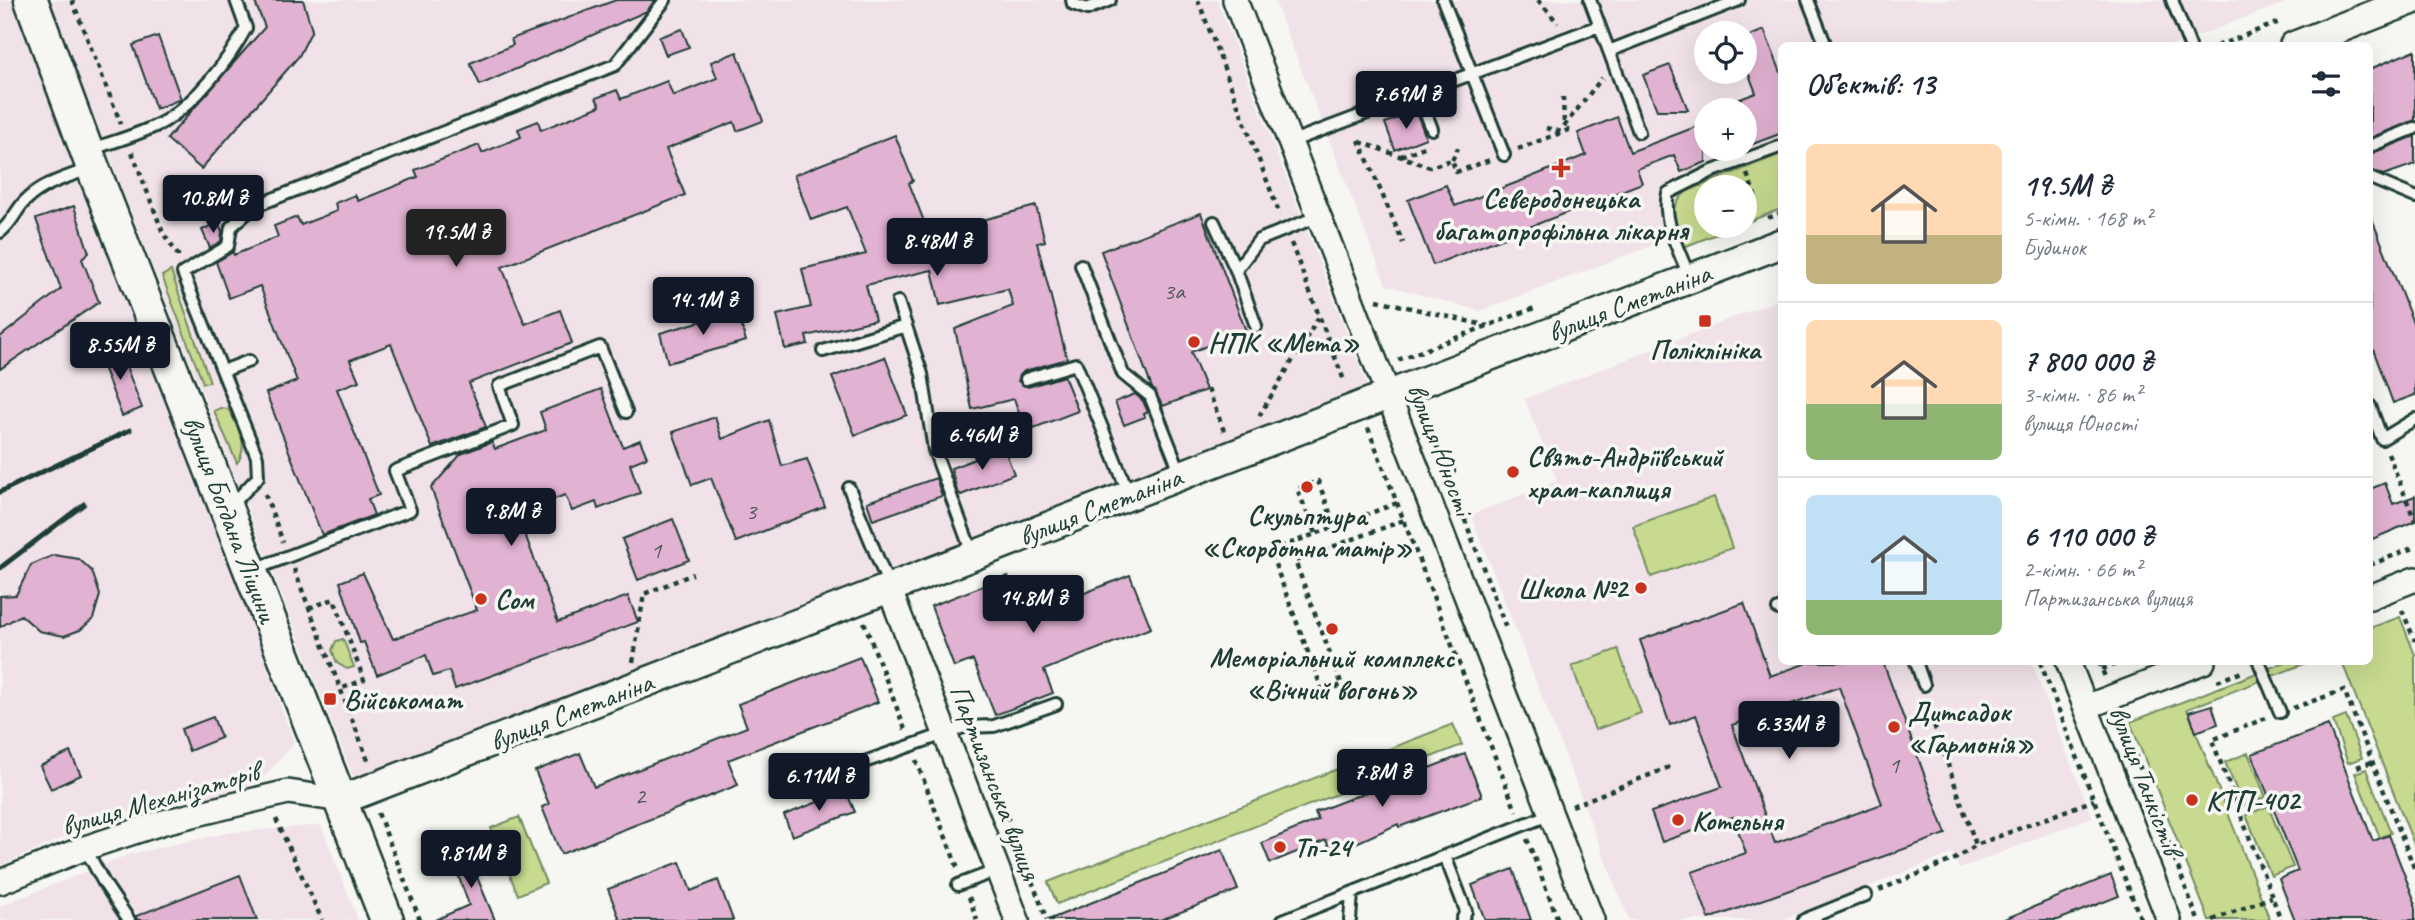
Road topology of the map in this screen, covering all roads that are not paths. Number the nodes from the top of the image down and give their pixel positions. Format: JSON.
{"nodes":[{"id":1,"x":31,"y":0,"type":"edge"},
{"id":2,"x":236,"y":0,"type":"edge"},
{"id":3,"x":665,"y":0,"type":"edge"},
{"id":4,"x":1072,"y":0,"type":"edge"},
{"id":5,"x":1110,"y":0,"type":"edge"},
{"id":6,"x":1235,"y":0,"type":"edge"},
{"id":7,"x":1443,"y":0,"type":"edge"},
{"id":8,"x":1590,"y":0,"type":"edge"},
{"id":9,"x":1739,"y":0,"type":"edge"},
{"id":10,"x":1808,"y":0,"type":"edge"},
{"id":11,"x":2172,"y":0,"type":"edge"},
{"id":12,"x":2412,"y":0,"type":"edge"},
{"id":13,"x":1599,"y":26,"type":"junction"},
{"id":14,"x":2292,"y":32,"type":"edge"},
{"id":15,"x":1824,"y":42,"type":"edge"},
{"id":16,"x":2188,"y":42,"type":"edge"},
{"id":17,"x":1609,"y":51,"type":"junction"},
{"id":18,"x":1471,"y":73,"type":"junction"},
{"id":19,"x":1418,"y":93,"type":"junction"},
{"id":20,"x":2415,"y":128,"type":"edge"},
{"id":21,"x":1432,"y":129,"type":"dead end"},
{"id":22,"x":1639,"y":132,"type":"dead end"},
{"id":23,"x":1290,"y":142,"type":"junction"},
{"id":24,"x":2373,"y":145,"type":"edge"},
{"id":25,"x":1778,"y":147,"type":"edge"},
{"id":26,"x":1504,"y":155,"type":"road end"},
{"id":27,"x":90,"y":160,"type":"junction"},
{"id":28,"x":2373,"y":178,"type":"edge"},
{"id":29,"x":2415,"y":197,"type":"edge"},
{"id":30,"x":1319,"y":216,"type":"junction"},
{"id":31,"x":1214,"y":222,"type":"dead end"},
{"id":32,"x":0,"y":232,"type":"edge"},
{"id":33,"x":1778,"y":245,"type":"edge"},
{"id":34,"x":1080,"y":265,"type":"dead end"},
{"id":35,"x":1236,"y":270,"type":"junction"},
{"id":36,"x":1690,"y":279,"type":"junction"},
{"id":37,"x":898,"y":302,"type":"dead end"},
{"id":38,"x":906,"y":326,"type":"junction"},
{"id":39,"x":1256,"y":326,"type":"dead end"},
{"id":40,"x":823,"y":351,"type":"dead end"},
{"id":41,"x":249,"y":360,"type":"dead end"},
{"id":42,"x":223,"y":371,"type":"junction"},
{"id":43,"x":1026,"y":379,"type":"dead end"},
{"id":44,"x":1389,"y":395,"type":"junction"},
{"id":45,"x":626,"y":412,"type":"dead end"},
{"id":46,"x":2373,"y":414,"type":"edge"},
{"id":47,"x":2415,"y":419,"type":"edge"},
{"id":48,"x":2382,"y":439,"type":"junction"},
{"id":49,"x":2373,"y":444,"type":"edge"},
{"id":50,"x":1181,"y":475,"type":"junction"},
{"id":51,"x":849,"y":488,"type":"dead end"},
{"id":52,"x":1130,"y":495,"type":"junction"},
{"id":53,"x":227,"y":510,"type":"junction"},
{"id":54,"x":973,"y":555,"type":"junction"},
{"id":55,"x":251,"y":570,"type":"junction"},
{"id":56,"x":2415,"y":579,"type":"edge"},
{"id":57,"x":889,"y":588,"type":"junction"},
{"id":58,"x":2373,"y":596,"type":"edge"},
{"id":59,"x":1917,"y":665,"type":"edge"},
{"id":60,"x":2069,"y":665,"type":"edge"},
{"id":61,"x":2195,"y":665,"type":"edge"},
{"id":62,"x":2260,"y":665,"type":"edge"},
{"id":63,"x":1924,"y":685,"type":"dead end"},
{"id":64,"x":1056,"y":704,"type":"dead end"},
{"id":65,"x":2086,"y":707,"type":"junction"},
{"id":66,"x":2280,"y":712,"type":"road end"},
{"id":67,"x":955,"y":730,"type":"junction"},
{"id":68,"x":776,"y":793,"type":"dead end"},
{"id":69,"x":341,"y":800,"type":"junction"},
{"id":70,"x":1551,"y":814,"type":"junction"},
{"id":71,"x":85,"y":848,"type":"junction"},
{"id":72,"x":1445,"y":856,"type":"junction"},
{"id":73,"x":998,"y":870,"type":"junction"},
{"id":74,"x":0,"y":882,"type":"edge"},
{"id":75,"x":961,"y":884,"type":"road end"},
{"id":76,"x":1352,"y":893,"type":"junction"},
{"id":77,"x":1866,"y":895,"type":"road end"},
{"id":78,"x":2165,"y":917,"type":"edge"},
{"id":79,"x":130,"y":920,"type":"edge"},
{"id":80,"x":387,"y":920,"type":"edge"},
{"id":81,"x":1017,"y":920,"type":"edge"},
{"id":82,"x":1283,"y":920,"type":"edge"},
{"id":83,"x":1350,"y":920,"type":"edge"},
{"id":84,"x":1462,"y":920,"type":"edge"},
{"id":85,"x":1592,"y":920,"type":"edge"},
{"id":86,"x":1804,"y":920,"type":"edge"}],
"edges":[{"from":1,"to":27,"type":"main road","name":"вулиця Богдана Ліщини"},
{"from":2,"to":27,"type":"lane"},
{"from":3,"to":42,"type":"lane"},
{"from":4,"to":5,"type":"lane"},
{"from":6,"to":23,"type":"street","name":"вулиця Юності"},
{"from":7,"to":18,"type":"lane"},
{"from":8,"to":13,"type":"lane"},
{"from":9,"to":17,"type":"lane"},
{"from":10,"to":15,"type":"lane"},
{"from":11,"to":16,"type":"lane"},
{"from":12,"to":14,"type":"street"},
{"from":13,"to":17,"type":"lane"},
{"from":13,"to":18,"type":"lane"},
{"from":17,"to":22,"type":"lane"},
{"from":18,"to":19,"type":"lane"},
{"from":18,"to":26,"type":"lane"},
{"from":19,"to":21,"type":"lane"},
{"from":19,"to":23,"type":"lane"},
{"from":20,"to":24,"type":"lane"},
{"from":23,"to":30,"type":"street","name":"вулиця Юності"},
{"from":25,"to":36,"type":"lane"},
{"from":27,"to":32,"type":"lane"},
{"from":27,"to":53,"type":"main road","name":"вулиця Богдана Ліщини"},
{"from":28,"to":29,"type":"lane"},
{"from":30,"to":35,"type":"lane"},
{"from":30,"to":44,"type":"street","name":"вулиця Юності"},
{"from":31,"to":35,"type":"lane"},
{"from":33,"to":36,"type":"street","name":"вулиця Сметаніна"},
{"from":34,"to":50,"type":"lane"},
{"from":35,"to":39,"type":"lane"},
{"from":36,"to":44,"type":"street","name":"вулиця Сметаніна"},
{"from":37,"to":38,"type":"lane"},
{"from":38,"to":40,"type":"lane"},
{"from":38,"to":54,"type":"lane"},
{"from":41,"to":42,"type":"lane"},
{"from":42,"to":53,"type":"lane"},
{"from":43,"to":52,"type":"lane"},
{"from":44,"to":50,"type":"street","name":"вулиця Сметаніна"},
{"from":44,"to":70,"type":"street","name":"вулиця Юності"},
{"from":45,"to":55,"type":"lane"},
{"from":46,"to":48,"type":"lane"},
{"from":47,"to":48,"type":"lane"},
{"from":48,"to":49,"type":"lane"},
{"from":50,"to":52,"type":"street","name":"вулиця Сметаніна"},
{"from":51,"to":57,"type":"lane"},
{"from":52,"to":54,"type":"street","name":"вулиця Сметаніна"},
{"from":53,"to":55,"type":"main road","name":"вулиця Богдана Ліщини"},
{"from":54,"to":57,"type":"street","name":"вулиця Сметаніна"},
{"from":55,"to":69,"type":"main road","name":"вулиця Богдана Ліщини"},
{"from":56,"to":58,"type":"street"},
{"from":57,"to":67,"type":"street","name":"Партизанська вулиця"},
{"from":57,"to":69,"type":"street","name":"вулиця Сметаніна"},
{"from":59,"to":63,"type":"lane"},
{"from":60,"to":65,"type":"street","name":"вулиця Танкістів"},
{"from":61,"to":65,"type":"street"},
{"from":62,"to":66,"type":"lane"},
{"from":64,"to":67,"type":"lane"},
{"from":65,"to":78,"type":"street","name":"вулиця Танкістів"},
{"from":67,"to":68,"type":"lane"},
{"from":67,"to":73,"type":"street","name":"Партизанська вулиця"},
{"from":69,"to":71,"type":"street","name":"вулиця Механізаторів"},
{"from":69,"to":80,"type":"main road","name":"вулиця Богдана Ліщини"},
{"from":70,"to":72,"type":"lane"},
{"from":70,"to":85,"type":"street","name":"вулиця Юності"},
{"from":71,"to":74,"type":"street","name":"вулиця Механізаторів"},
{"from":71,"to":79,"type":"lane"},
{"from":72,"to":76,"type":"lane"},
{"from":72,"to":84,"type":"lane"},
{"from":73,"to":75,"type":"lane"},
{"from":73,"to":81,"type":"street","name":"Партизанська вулиця"},
{"from":76,"to":82,"type":"lane"},
{"from":76,"to":83,"type":"lane"},
{"from":77,"to":86,"type":"lane"}]}
